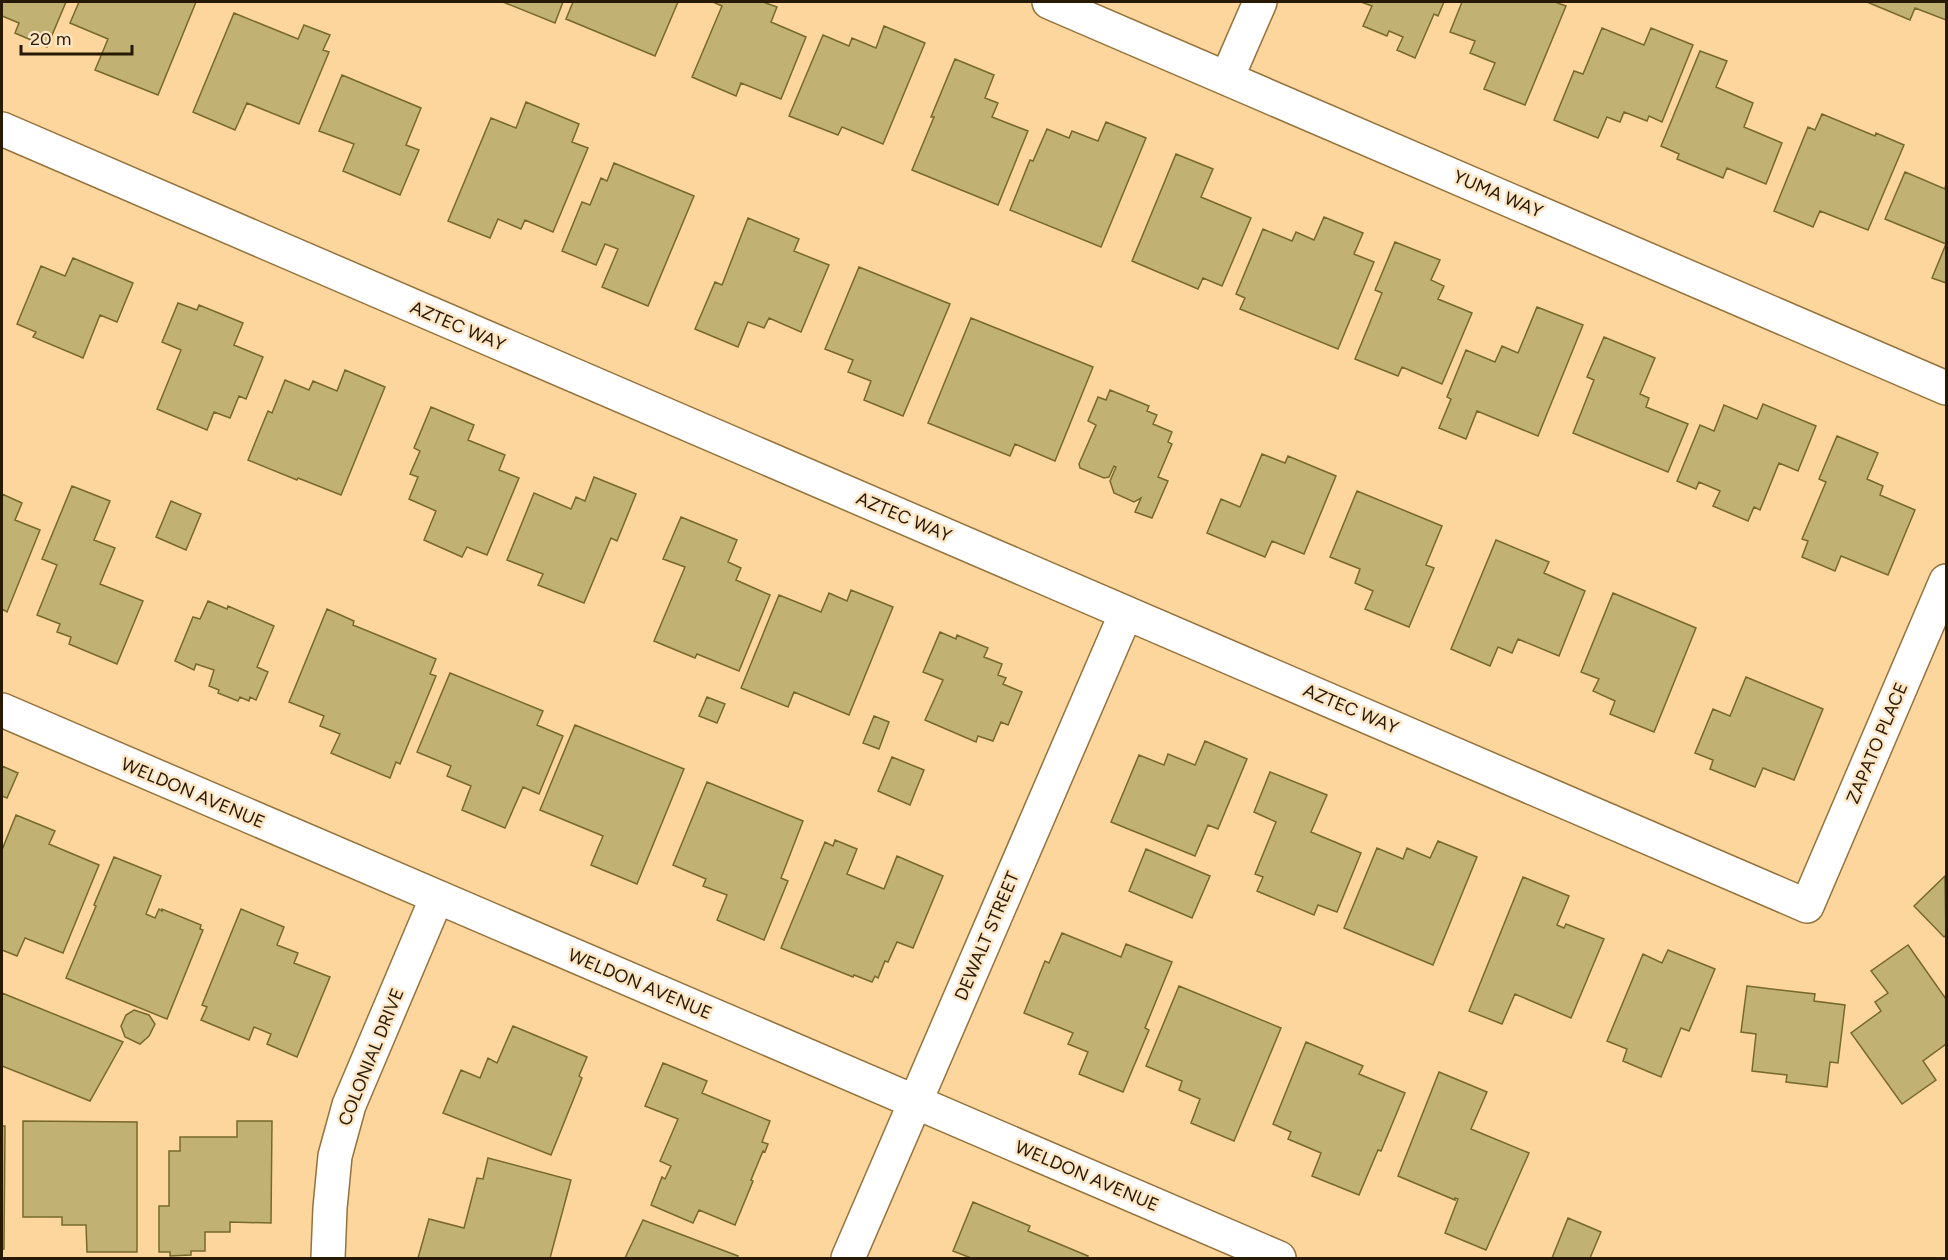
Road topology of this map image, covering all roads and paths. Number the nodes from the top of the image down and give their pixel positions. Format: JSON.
{"nodes":[{"id":1,"x":1049,"y":2,"type":"edge"},
{"id":2,"x":1260,"y":2,"type":"edge"},
{"id":3,"x":1227,"y":78,"type":"junction"},
{"id":4,"x":3,"y":135,"type":"edge"},
{"id":5,"x":1947,"y":388,"type":"edge"},
{"id":6,"x":1947,"y":581,"type":"edge"},
{"id":7,"x":1126,"y":613,"type":"junction"},
{"id":8,"x":2,"y":710,"type":"edge"},
{"id":9,"x":437,"y":897,"type":"junction"},
{"id":10,"x":1807,"y":906,"type":"joint"},
{"id":11,"x":915,"y":1102,"type":"junction"},
{"id":12,"x":328,"y":1258,"type":"edge"},
{"id":13,"x":848,"y":1258,"type":"edge"},
{"id":14,"x":1279,"y":1258,"type":"edge"}],
"edges":[{"from":1,"to":3,"type":"street","name":"YUMA WAY"},
{"from":2,"to":3,"type":"street"},
{"from":3,"to":5,"type":"street","name":"YUMA WAY"},
{"from":4,"to":7,"type":"street","name":"AZTEC WAY"},
{"from":6,"to":10,"type":"street","name":"ZAPATO PLACE"},
{"from":7,"to":10,"type":"street","name":"AZTEC WAY"},
{"from":7,"to":11,"type":"street","name":"DEWALT STREET"},
{"from":8,"to":9,"type":"street","name":"WELDON AVENUE"},
{"from":9,"to":11,"type":"street","name":"WELDON AVENUE"},
{"from":9,"to":12,"type":"street","name":"COLONIAL DRIVE"},
{"from":11,"to":13,"type":"street","name":"DEWALT STREET"},
{"from":11,"to":14,"type":"street","name":"WELDON AVENUE"}]}
